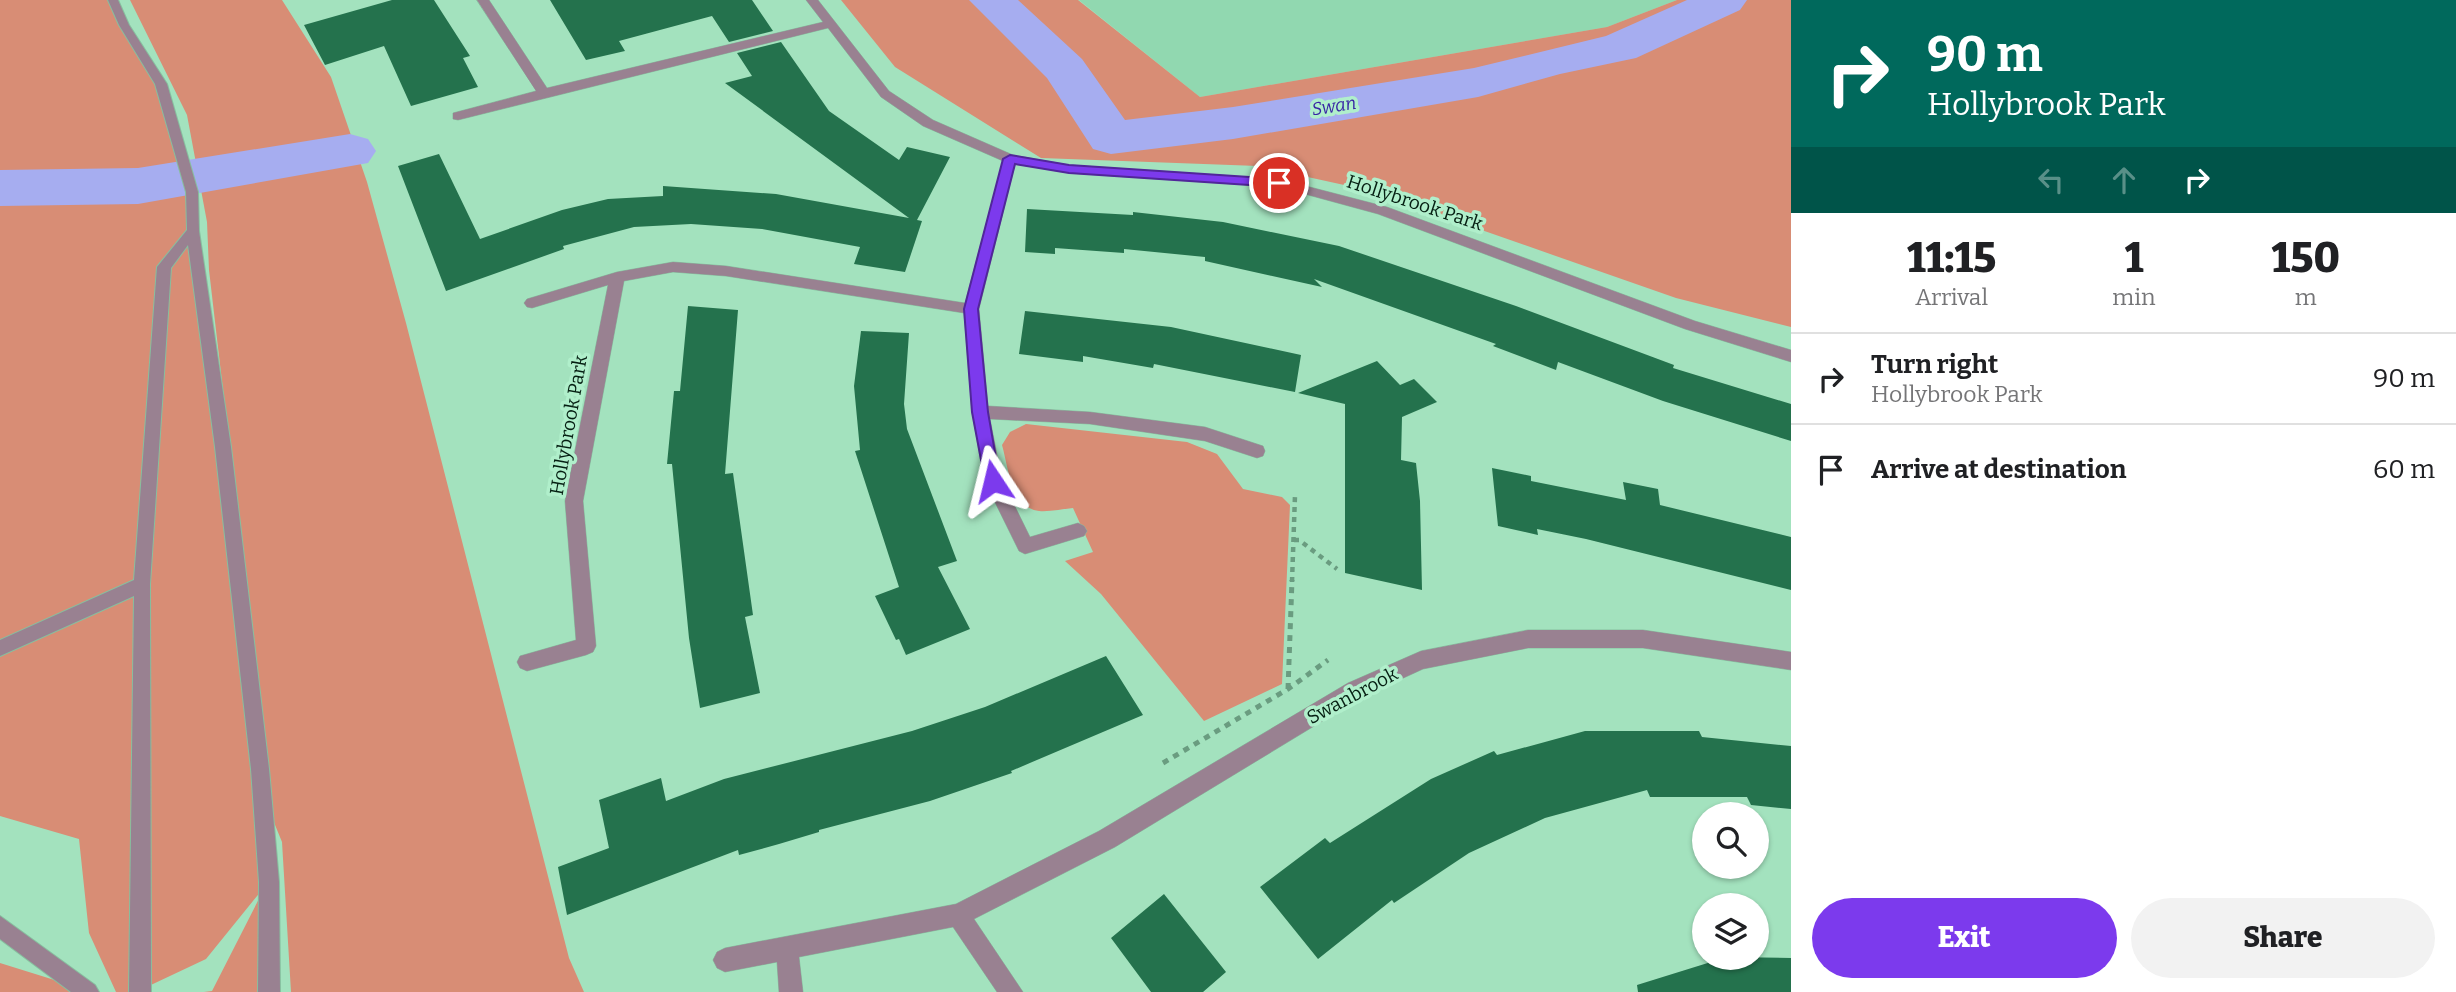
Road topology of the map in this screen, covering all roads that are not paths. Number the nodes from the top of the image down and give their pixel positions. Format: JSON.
{"nodes":[{"id":1,"x":113,"y":0,"type":"edge"},
{"id":2,"x":484,"y":0,"type":"edge"},
{"id":3,"x":812,"y":0,"type":"edge"},
{"id":4,"x":830,"y":24,"type":"junction"},
{"id":5,"x":544,"y":93,"type":"junction"},
{"id":6,"x":458,"y":116,"type":"dead end"},
{"id":7,"x":1010,"y":159,"type":"junction"},
{"id":8,"x":193,"y":231,"type":"junction"},
{"id":9,"x":617,"y":277,"type":"junction"},
{"id":10,"x":532,"y":303,"type":"dead end"},
{"id":11,"x":971,"y":309,"type":"junction"},
{"id":12,"x":1791,"y":356,"type":"edge"},
{"id":13,"x":980,"y":412,"type":"junction"},
{"id":14,"x":1257,"y":451,"type":"dead end"},
{"id":15,"x":1078,"y":531,"type":"dead end"},
{"id":16,"x":142,"y":584,"type":"junction"},
{"id":17,"x":0,"y":648,"type":"edge"},
{"id":18,"x":1791,"y":661,"type":"edge"},
{"id":19,"x":527,"y":662,"type":"dead end"},
{"id":20,"x":958,"y":915,"type":"junction"},
{"id":21,"x":0,"y":926,"type":"edge"},
{"id":22,"x":787,"y":950,"type":"junction"},
{"id":23,"x":724,"y":960,"type":"dead end"},
{"id":24,"x":88,"y":992,"type":"edge"},
{"id":25,"x":140,"y":992,"type":"edge"},
{"id":26,"x":269,"y":992,"type":"edge"},
{"id":27,"x":791,"y":992,"type":"edge"},
{"id":28,"x":1011,"y":992,"type":"edge"}],
"edges":[{"from":1,"to":8,"type":"lane"},
{"from":2,"to":5,"type":"street"},
{"from":3,"to":4,"type":"street","name":"Hollybrook Park"},
{"from":4,"to":5,"type":"street"},
{"from":4,"to":7,"type":"street","name":"Hollybrook Park"},
{"from":5,"to":6,"type":"street"},
{"from":7,"to":11,"type":"street"},
{"from":7,"to":12,"type":"street","name":"Hollybrook Park"},
{"from":8,"to":16,"type":"lane"},
{"from":8,"to":26,"type":"lane"},
{"from":9,"to":10,"type":"street"},
{"from":9,"to":11,"type":"street"},
{"from":9,"to":19,"type":"street","name":"Hollybrook Park"},
{"from":11,"to":13,"type":"street"},
{"from":13,"to":14,"type":"street"},
{"from":13,"to":15,"type":"street"},
{"from":16,"to":17,"type":"lane"},
{"from":16,"to":25,"type":"lane"},
{"from":18,"to":20,"type":"street","name":"Swanbrook"},
{"from":20,"to":22,"type":"street","name":"Swanbrook"},
{"from":20,"to":28,"type":"street"},
{"from":21,"to":24,"type":"lane"},
{"from":22,"to":23,"type":"street","name":"Swanbrook"},
{"from":22,"to":27,"type":"street"}]}
